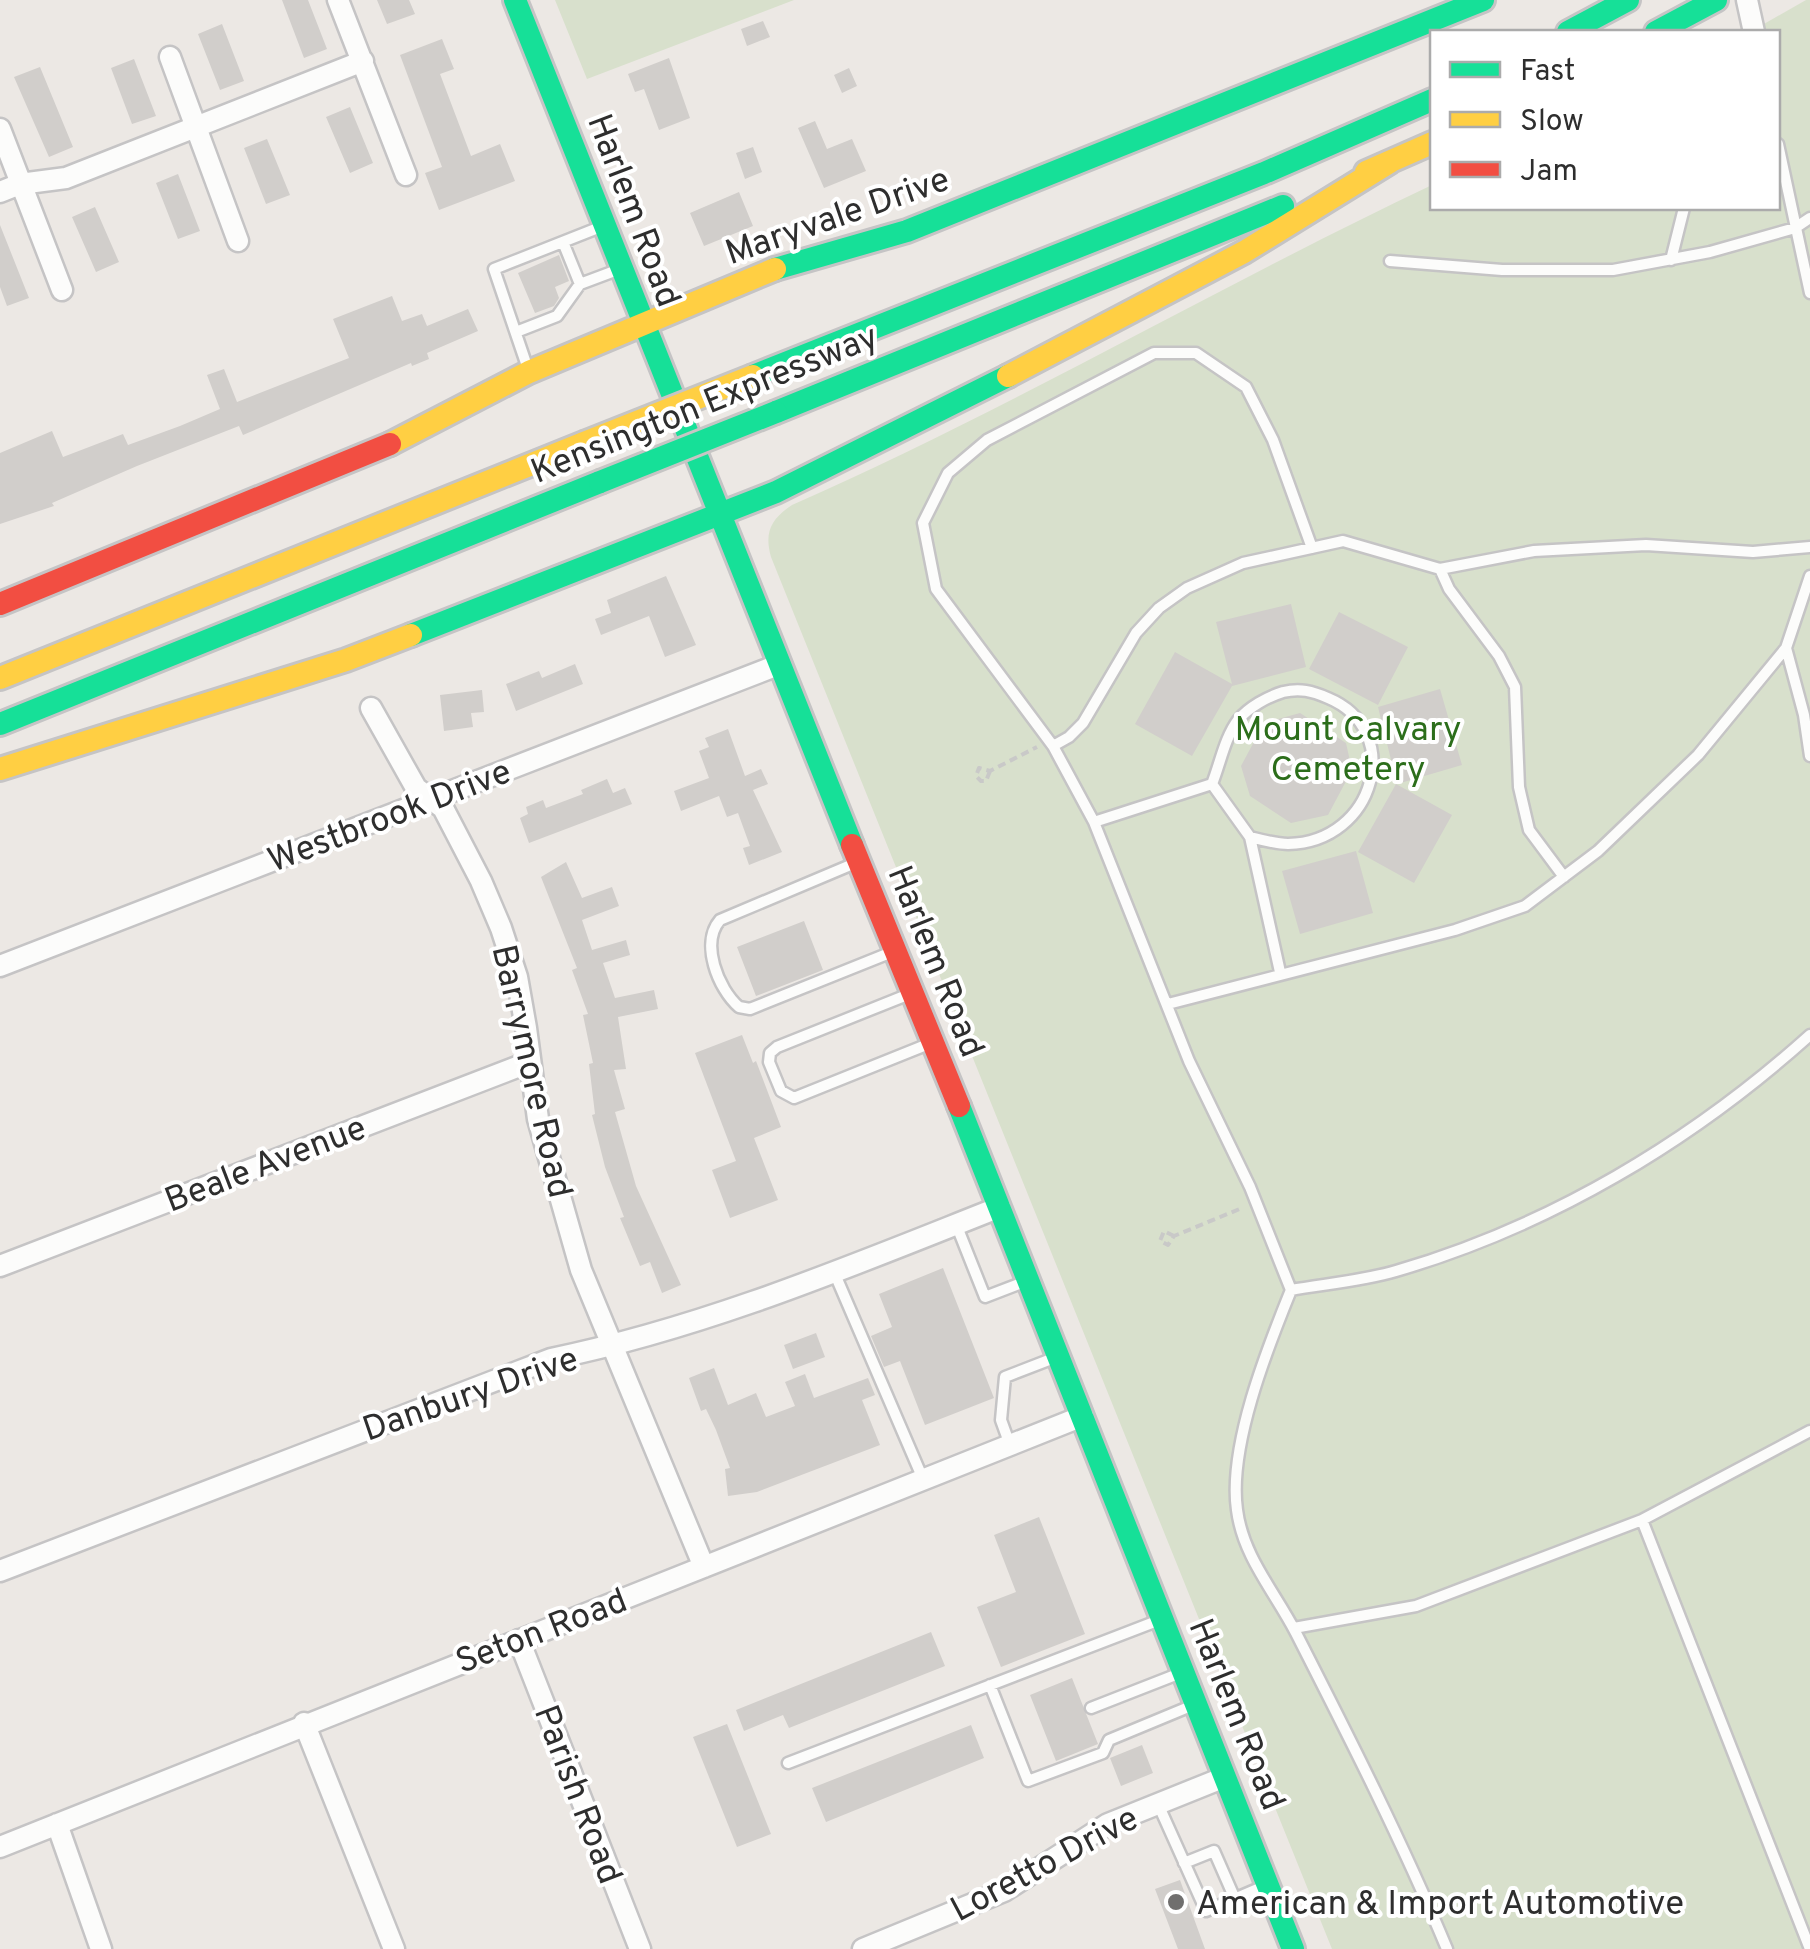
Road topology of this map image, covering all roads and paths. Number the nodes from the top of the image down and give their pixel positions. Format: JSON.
{"nodes":[{"id":1,"x":338,"y":0,"type":"edge"},
{"id":2,"x":515,"y":0,"type":"edge"},
{"id":3,"x":1483,"y":0,"type":"edge"},
{"id":4,"x":1628,"y":0,"type":"edge"},
{"id":5,"x":1716,"y":0,"type":"edge"},
{"id":6,"x":1748,"y":0,"type":"edge"},
{"id":7,"x":1572,"y":30,"type":"edge"},
{"id":8,"x":1660,"y":30,"type":"edge"},
{"id":9,"x":1753,"y":30,"type":"edge"},
{"id":10,"x":170,"y":57,"type":"dead end"},
{"id":11,"x":362,"y":61,"type":"junction"},
{"id":12,"x":1430,"y":101,"type":"edge"},
{"id":13,"x":194,"y":126,"type":"junction"},
{"id":14,"x":0,"y":129,"type":"edge"},
{"id":15,"x":1430,"y":144,"type":"edge"},
{"id":16,"x":1780,"y":154,"type":"edge"},
{"id":17,"x":1390,"y":162,"type":"junction"},
{"id":18,"x":406,"y":175,"type":"dead end"},
{"id":19,"x":20,"y":184,"type":"junction"},
{"id":20,"x":0,"y":192,"type":"edge"},
{"id":21,"x":1684,"y":210,"type":"edge"},
{"id":22,"x":1810,"y":218,"type":"edge"},
{"id":23,"x":604,"y":226,"type":"junction"},
{"id":24,"x":1794,"y":228,"type":"junction"},
{"id":25,"x":238,"y":241,"type":"dead end"},
{"id":26,"x":563,"y":242,"type":"junction"},
{"id":27,"x":1671,"y":260,"type":"junction"},
{"id":28,"x":1390,"y":261,"type":"dead end"},
{"id":29,"x":620,"y":268,"type":"junction"},
{"id":30,"x":580,"y":284,"type":"junction"},
{"id":31,"x":62,"y":290,"type":"dead end"},
{"id":32,"x":1810,"y":293,"type":"edge"},
{"id":33,"x":643,"y":324,"type":"junction"},
{"id":34,"x":516,"y":332,"type":"junction"},
{"id":35,"x":530,"y":372,"type":"junction"},
{"id":36,"x":719,"y":516,"type":"junction"},
{"id":37,"x":1810,"y":547,"type":"edge"},
{"id":38,"x":1312,"y":548,"type":"junction"},
{"id":39,"x":1440,"y":569,"type":"junction"},
{"id":40,"x":1810,"y":576,"type":"edge"},
{"id":41,"x":0,"y":604,"type":"edge"},
{"id":42,"x":1806,"y":606,"type":"edge"},
{"id":43,"x":1786,"y":648,"type":"junction"},
{"id":44,"x":778,"y":665,"type":"junction"},
{"id":45,"x":0,"y":678,"type":"edge"},
{"id":46,"x":371,"y":708,"type":"dead end"},
{"id":47,"x":0,"y":724,"type":"edge"},
{"id":48,"x":1051,"y":744,"type":"junction"},
{"id":49,"x":1810,"y":756,"type":"edge"},
{"id":50,"x":0,"y":768,"type":"edge"},
{"id":51,"x":990,"y":770,"type":"dead end"},
{"id":52,"x":1212,"y":784,"type":"junction"},
{"id":53,"x":432,"y":798,"type":"junction"},
{"id":54,"x":1094,"y":822,"type":"junction"},
{"id":55,"x":1250,"y":838,"type":"junction"},
{"id":56,"x":858,"y":861,"type":"junction"},
{"id":57,"x":1564,"y":877,"type":"junction"},
{"id":58,"x":895,"y":950,"type":"junction"},
{"id":59,"x":0,"y":966,"type":"edge"},
{"id":60,"x":1280,"y":972,"type":"junction"},
{"id":61,"x":912,"y":992,"type":"junction"},
{"id":62,"x":1168,"y":1004,"type":"junction"},
{"id":63,"x":1810,"y":1035,"type":"edge"},
{"id":64,"x":933,"y":1042,"type":"junction"},
{"id":65,"x":530,"y":1062,"type":"junction"},
{"id":66,"x":1256,"y":1202,"type":"junction"},
{"id":67,"x":1000,"y":1207,"type":"junction"},
{"id":68,"x":956,"y":1224,"type":"junction"},
{"id":69,"x":1174,"y":1236,"type":"dead end"},
{"id":70,"x":0,"y":1266,"type":"edge"},
{"id":71,"x":834,"y":1272,"type":"junction"},
{"id":72,"x":1029,"y":1280,"type":"junction"},
{"id":73,"x":1291,"y":1290,"type":"junction"},
{"id":74,"x":612,"y":1346,"type":"junction"},
{"id":75,"x":1059,"y":1356,"type":"junction"},
{"id":76,"x":1083,"y":1416,"type":"junction"},
{"id":77,"x":1810,"y":1431,"type":"edge"},
{"id":78,"x":1010,"y":1445,"type":"junction"},
{"id":79,"x":924,"y":1480,"type":"junction"},
{"id":80,"x":1642,"y":1520,"type":"junction"},
{"id":81,"x":704,"y":1566,"type":"junction"},
{"id":82,"x":0,"y":1572,"type":"edge"},
{"id":83,"x":1163,"y":1619,"type":"junction"},
{"id":84,"x":1294,"y":1628,"type":"junction"},
{"id":85,"x":518,"y":1640,"type":"junction"},
{"id":86,"x":1184,"y":1671,"type":"junction"},
{"id":87,"x":990,"y":1685,"type":"junction"},
{"id":88,"x":1196,"y":1704,"type":"junction"},
{"id":89,"x":1092,"y":1708,"type":"dead end"},
{"id":90,"x":304,"y":1723,"type":"junction"},
{"id":91,"x":788,"y":1763,"type":"dead end"},
{"id":92,"x":1226,"y":1777,"type":"junction"},
{"id":93,"x":1158,"y":1804,"type":"junction"},
{"id":94,"x":57,"y":1824,"type":"junction"},
{"id":95,"x":0,"y":1847,"type":"edge"},
{"id":96,"x":1184,"y":1863,"type":"junction"},
{"id":97,"x":1268,"y":1885,"type":"junction"},
{"id":98,"x":1235,"y":1899,"type":"junction"},
{"id":99,"x":101,"y":1949,"type":"edge"},
{"id":100,"x":394,"y":1949,"type":"edge"},
{"id":101,"x":640,"y":1949,"type":"edge"},
{"id":102,"x":863,"y":1949,"type":"edge"},
{"id":103,"x":1293,"y":1949,"type":"edge"},
{"id":104,"x":1447,"y":1949,"type":"edge"},
{"id":105,"x":1810,"y":1949,"type":"edge"}],
"edges":[{"from":1,"to":11,"type":"street"},
{"from":2,"to":23,"type":"main road","name":"Harlem Road"},
{"from":3,"to":33,"type":"main road","name":"Maryvale Drive"},
{"from":4,"to":7,"type":"main road"},
{"from":5,"to":8,"type":"main road"},
{"from":6,"to":9,"type":"street"},
{"from":10,"to":13,"type":"street"},
{"from":11,"to":13,"type":"street"},
{"from":11,"to":18,"type":"street"},
{"from":12,"to":45,"type":"main road","name":"Kensington Expressway","bridge":true},
{"from":13,"to":19,"type":"street"},
{"from":13,"to":25,"type":"street"},
{"from":14,"to":19,"type":"street"},
{"from":15,"to":17,"type":"main road","name":"Kensington Expressway"},
{"from":16,"to":24,"type":"lane"},
{"from":17,"to":36,"type":"main road"},
{"from":17,"to":47,"type":"main road","name":"Kensington Expressway","bridge":true},
{"from":19,"to":20,"type":"street"},
{"from":19,"to":31,"type":"street"},
{"from":21,"to":27,"type":"lane"},
{"from":22,"to":24,"type":"lane"},
{"from":23,"to":26,"type":"lane"},
{"from":23,"to":29,"type":"main road","name":"Harlem Road"},
{"from":24,"to":27,"type":"lane"},
{"from":24,"to":32,"type":"lane"},
{"from":26,"to":30,"type":"lane"},
{"from":26,"to":34,"type":"lane"},
{"from":27,"to":28,"type":"lane"},
{"from":29,"to":30,"type":"lane"},
{"from":29,"to":33,"type":"main road","name":"Harlem Road"},
{"from":30,"to":34,"type":"lane"},
{"from":33,"to":35,"type":"main road","name":"Maryvale Drive"},
{"from":33,"to":36,"type":"main road","name":"Harlem Road"},
{"from":34,"to":35,"type":"lane"},
{"from":35,"to":41,"type":"main road","name":"Maryvale Drive"},
{"from":36,"to":44,"type":"main road","name":"Harlem Road"},
{"from":36,"to":50,"type":"main road"},
{"from":37,"to":39,"type":"lane"},
{"from":38,"to":39,"type":"lane"},
{"from":38,"to":48,"type":"lane"},
{"from":38,"to":48,"type":"lane"},
{"from":39,"to":57,"type":"lane"},
{"from":40,"to":42,"type":"lane"},
{"from":42,"to":43,"type":"lane"},
{"from":43,"to":49,"type":"lane"},
{"from":43,"to":57,"type":"lane"},
{"from":44,"to":53,"type":"street","name":"Westbrook Drive"},
{"from":44,"to":56,"type":"main road","name":"Harlem Road"},
{"from":46,"to":53,"type":"street","name":"Barrymore Road"},
{"from":48,"to":51,"type":"path"},
{"from":48,"to":54,"type":"lane"},
{"from":52,"to":54,"type":"lane"},
{"from":52,"to":55,"type":"lane"},
{"from":52,"to":55,"type":"lane"},
{"from":53,"to":59,"type":"street","name":"Westbrook Drive"},
{"from":53,"to":65,"type":"street","name":"Barrymore Road"},
{"from":54,"to":62,"type":"lane"},
{"from":55,"to":60,"type":"lane"},
{"from":56,"to":58,"type":"main road","name":"Harlem Road"},
{"from":56,"to":58,"type":"lane"},
{"from":57,"to":60,"type":"lane"},
{"from":58,"to":61,"type":"main road","name":"Harlem Road"},
{"from":60,"to":62,"type":"lane"},
{"from":61,"to":64,"type":"main road","name":"Harlem Road"},
{"from":61,"to":64,"type":"lane"},
{"from":62,"to":66,"type":"lane"},
{"from":63,"to":73,"type":"lane"},
{"from":64,"to":67,"type":"main road","name":"Harlem Road"},
{"from":65,"to":70,"type":"street","name":"Beale Avenue"},
{"from":65,"to":74,"type":"street","name":"Barrymore Road"},
{"from":66,"to":69,"type":"path"},
{"from":66,"to":73,"type":"lane"},
{"from":67,"to":68,"type":"street","name":"Danbury Drive"},
{"from":67,"to":72,"type":"main road","name":"Harlem Road"},
{"from":68,"to":71,"type":"street","name":"Danbury Drive"},
{"from":68,"to":72,"type":"lane"},
{"from":71,"to":74,"type":"street","name":"Danbury Drive"},
{"from":71,"to":79,"type":"lane"},
{"from":72,"to":75,"type":"main road","name":"Harlem Road"},
{"from":73,"to":84,"type":"lane"},
{"from":74,"to":81,"type":"street","name":"Barrymore Road"},
{"from":74,"to":82,"type":"street","name":"Danbury Drive"},
{"from":75,"to":76,"type":"main road","name":"Harlem Road"},
{"from":75,"to":78,"type":"lane"},
{"from":76,"to":78,"type":"street","name":"Seton Road"},
{"from":76,"to":83,"type":"main road","name":"Harlem Road"},
{"from":77,"to":80,"type":"lane"},
{"from":78,"to":79,"type":"street","name":"Seton Road"},
{"from":79,"to":81,"type":"street","name":"Seton Road"},
{"from":80,"to":84,"type":"lane"},
{"from":80,"to":105,"type":"lane"},
{"from":81,"to":85,"type":"street","name":"Seton Road"},
{"from":83,"to":86,"type":"main road","name":"Harlem Road"},
{"from":83,"to":87,"type":"lane"},
{"from":84,"to":104,"type":"lane"},
{"from":85,"to":90,"type":"street","name":"Seton Road"},
{"from":85,"to":101,"type":"street","name":"Parish Road"},
{"from":86,"to":88,"type":"main road","name":"Harlem Road"},
{"from":86,"to":89,"type":"lane"},
{"from":87,"to":88,"type":"lane"},
{"from":87,"to":91,"type":"lane"},
{"from":88,"to":92,"type":"main road","name":"Harlem Road"},
{"from":90,"to":94,"type":"street","name":"Seton Road"},
{"from":90,"to":100,"type":"street"},
{"from":92,"to":93,"type":"street","name":"Loretto Drive"},
{"from":92,"to":97,"type":"main road","name":"Harlem Road"},
{"from":93,"to":96,"type":"lane"},
{"from":93,"to":102,"type":"street","name":"Loretto Drive"},
{"from":94,"to":95,"type":"street","name":"Seton Road"},
{"from":94,"to":99,"type":"street"},
{"from":96,"to":98,"type":"lane"},
{"from":96,"to":98,"type":"lane"},
{"from":97,"to":98,"type":"lane"},
{"from":97,"to":103,"type":"main road","name":"Harlem Road"}]}
